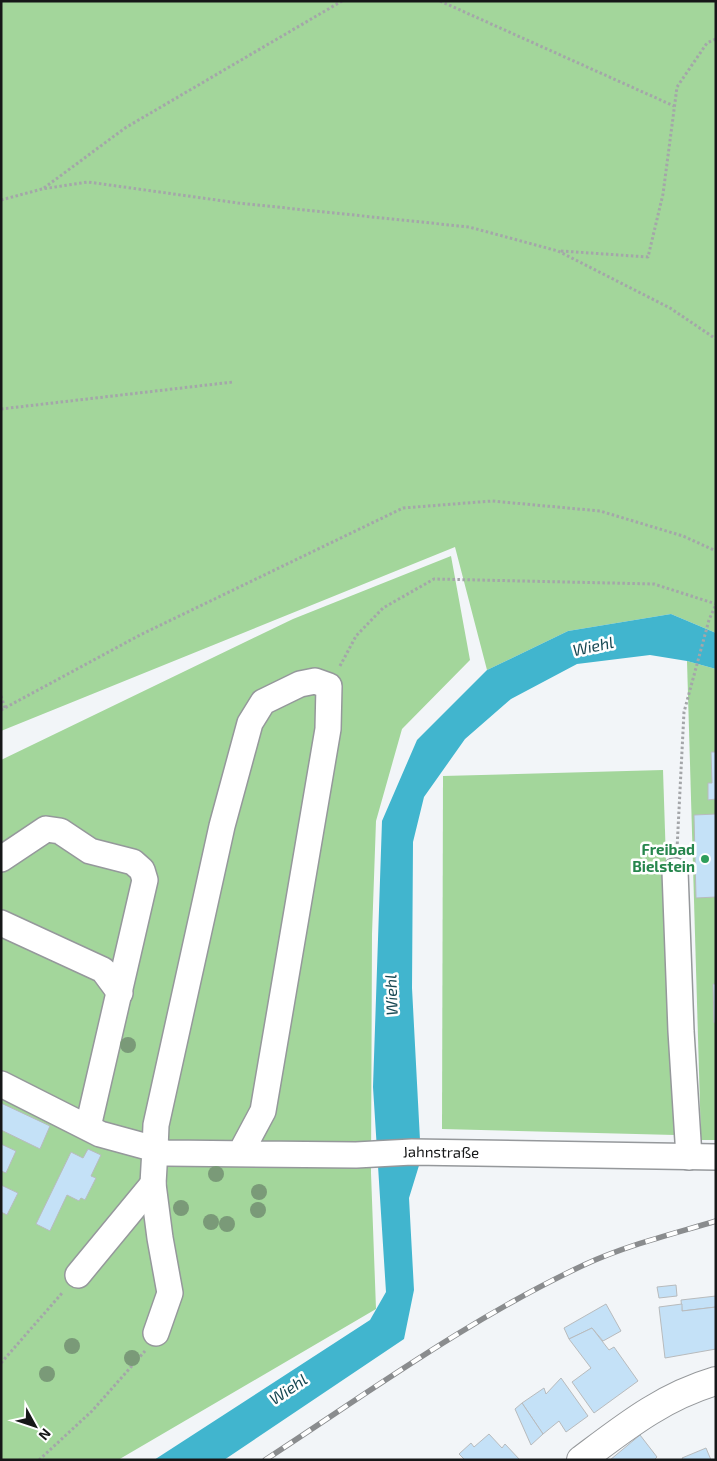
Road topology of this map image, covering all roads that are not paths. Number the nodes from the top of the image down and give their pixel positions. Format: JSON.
{"nodes":[{"id":1,"x":1,"y":859,"type":"edge"},
{"id":2,"x":676,"y":871,"type":"road end"},
{"id":3,"x":1,"y":923,"type":"edge"},
{"id":4,"x":120,"y":993,"type":"junction"},
{"id":5,"x":1,"y":1084,"type":"edge"},
{"id":6,"x":88,"y":1128,"type":"junction"},
{"id":7,"x":160,"y":1151,"type":"junction"},
{"id":8,"x":240,"y":1154,"type":"junction"},
{"id":9,"x":689,"y":1157,"type":"junction"},
{"id":10,"x":716,"y":1157,"type":"edge"},
{"id":11,"x":153,"y":1184,"type":"junction"},
{"id":12,"x":78,"y":1275,"type":"road end"},
{"id":13,"x":156,"y":1333,"type":"road end"},
{"id":14,"x":716,"y":1381,"type":"edge"},
{"id":15,"x":581,"y":1460,"type":"edge"}],
"edges":[{"from":1,"to":4,"type":"street"},
{"from":2,"to":9,"type":"street"},
{"from":3,"to":4,"type":"street"},
{"from":4,"to":6,"type":"street"},
{"from":5,"to":6,"type":"street","name":"Jahnstraße"},
{"from":6,"to":7,"type":"street","name":"Jahnstraße"},
{"from":7,"to":8,"type":"street","name":"Jahnstraße"},
{"from":7,"to":8,"type":"street"},
{"from":7,"to":11,"type":"street"},
{"from":8,"to":9,"type":"street","name":"Jahnstraße"},
{"from":9,"to":10,"type":"street","name":"Jahnstraße"},
{"from":11,"to":12,"type":"street"},
{"from":11,"to":13,"type":"street"},
{"from":14,"to":15,"type":"main road"}]}
